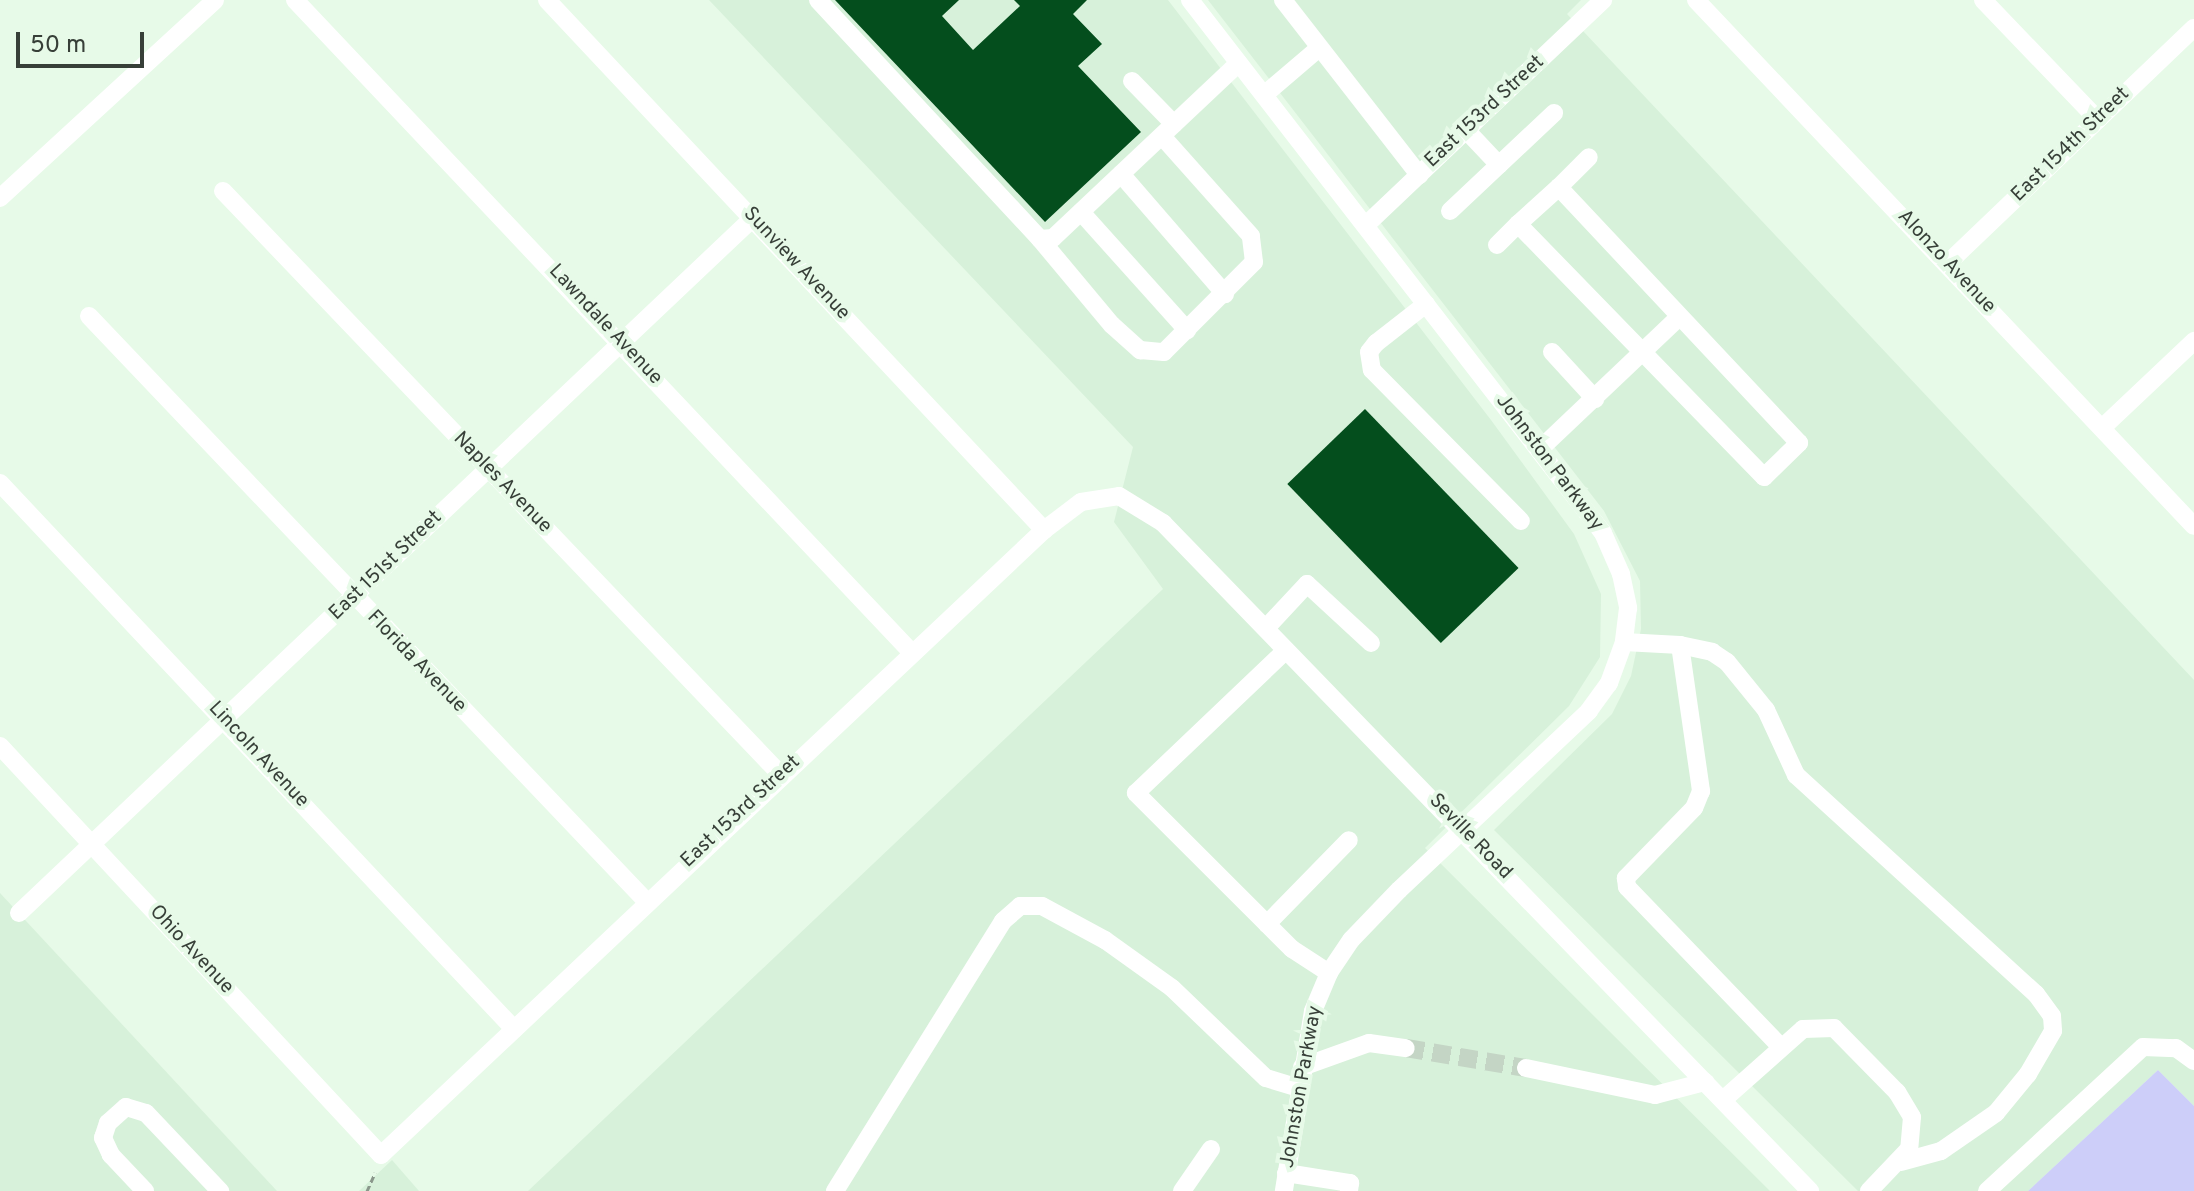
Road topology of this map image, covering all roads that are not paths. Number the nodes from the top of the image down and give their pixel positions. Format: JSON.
{"nodes":[{"id":1,"x":215,"y":0,"type":"edge"},
{"id":2,"x":295,"y":0,"type":"edge"},
{"id":3,"x":547,"y":0,"type":"edge"},
{"id":4,"x":818,"y":0,"type":"edge"},
{"id":5,"x":1190,"y":0,"type":"edge"},
{"id":6,"x":1283,"y":0,"type":"edge"},
{"id":7,"x":1603,"y":0,"type":"edge"},
{"id":8,"x":1696,"y":0,"type":"edge"},
{"id":9,"x":1983,"y":0,"type":"edge"},
{"id":10,"x":2194,"y":28,"type":"edge"},
{"id":11,"x":1319,"y":48,"type":"junction"},
{"id":12,"x":1239,"y":63,"type":"junction"},
{"id":13,"x":1132,"y":81,"type":"dead end"},
{"id":14,"x":1264,"y":95,"type":"junction"},
{"id":15,"x":1554,"y":113,"type":"dead end"},
{"id":16,"x":2098,"y":120,"type":"junction"},
{"id":17,"x":1168,"y":130,"type":"junction"},
{"id":18,"x":1466,"y":130,"type":"junction"},
{"id":19,"x":1589,"y":157,"type":"dead end"},
{"id":20,"x":1499,"y":165,"type":"junction"},
{"id":21,"x":1121,"y":174,"type":"junction"},
{"id":22,"x":1419,"y":175,"type":"junction"},
{"id":23,"x":1559,"y":187,"type":"junction"},
{"id":24,"x":223,"y":191,"type":"dead end"},
{"id":25,"x":0,"y":198,"type":"edge"},
{"id":26,"x":1450,"y":211,"type":"dead end"},
{"id":27,"x":1081,"y":212,"type":"junction"},
{"id":28,"x":753,"y":218,"type":"junction"},
{"id":29,"x":1518,"y":224,"type":"junction"},
{"id":30,"x":1366,"y":225,"type":"junction"},
{"id":31,"x":1040,"y":239,"type":"junction"},
{"id":32,"x":1497,"y":245,"type":"dead end"},
{"id":33,"x":1948,"y":263,"type":"junction"},
{"id":34,"x":1225,"y":294,"type":"junction"},
{"id":35,"x":1426,"y":304,"type":"junction"},
{"id":36,"x":89,"y":316,"type":"dead end"},
{"id":37,"x":1679,"y":317,"type":"junction"},
{"id":38,"x":1187,"y":330,"type":"junction"},
{"id":39,"x":2194,"y":341,"type":"edge"},
{"id":40,"x":622,"y":342,"type":"junction"},
{"id":41,"x":1552,"y":352,"type":"dead end"},
{"id":42,"x":1642,"y":353,"type":"junction"},
{"id":43,"x":1595,"y":399,"type":"junction"},
{"id":44,"x":2102,"y":428,"type":"junction"},
{"id":45,"x":1539,"y":450,"type":"junction"},
{"id":46,"x":488,"y":468,"type":"junction"},
{"id":47,"x":0,"y":483,"type":"edge"},
{"id":48,"x":1119,"y":496,"type":"joint"},
{"id":49,"x":1521,"y":521,"type":"dead end"},
{"id":50,"x":2194,"y":526,"type":"edge"},
{"id":51,"x":1044,"y":530,"type":"junction"},
{"id":52,"x":354,"y":597,"type":"junction"},
{"id":53,"x":1266,"y":628,"type":"junction"},
{"id":54,"x":1624,"y":642,"type":"junction"},
{"id":55,"x":1371,"y":643,"type":"dead end"},
{"id":56,"x":1680,"y":645,"type":"junction"},
{"id":57,"x":1286,"y":650,"type":"junction"},
{"id":58,"x":912,"y":653,"type":"junction"},
{"id":59,"x":223,"y":719,"type":"junction"},
{"id":60,"x":0,"y":746,"type":"edge"},
{"id":61,"x":781,"y":775,"type":"junction"},
{"id":62,"x":1463,"y":830,"type":"junction"},
{"id":63,"x":1349,"y":840,"type":"dead end"},
{"id":64,"x":93,"y":844,"type":"junction"},
{"id":65,"x":646,"y":901,"type":"junction"},
{"id":66,"x":19,"y":913,"type":"dead end"},
{"id":67,"x":1268,"y":925,"type":"junction"},
{"id":68,"x":1329,"y":973,"type":"junction"},
{"id":69,"x":514,"y":1029,"type":"junction"},
{"id":70,"x":1781,"y":1047,"type":"junction"},
{"id":71,"x":1406,"y":1048,"type":"tunnel mouth"},
{"id":72,"x":2194,"y":1061,"type":"edge"},
{"id":73,"x":1302,"y":1067,"type":"junction"},
{"id":74,"x":1526,"y":1068,"type":"tunnel mouth"},
{"id":75,"x":1705,"y":1082,"type":"junction"},
{"id":76,"x":1298,"y":1088,"type":"junction"},
{"id":77,"x":1723,"y":1100,"type":"junction"},
{"id":78,"x":1211,"y":1149,"type":"dead end"},
{"id":79,"x":379,"y":1161,"type":"joint"},
{"id":80,"x":1901,"y":1162,"type":"junction"},
{"id":81,"x":1285,"y":1182,"type":"edge"},
{"id":82,"x":145,"y":1191,"type":"edge"},
{"id":83,"x":220,"y":1191,"type":"edge"},
{"id":84,"x":835,"y":1191,"type":"edge"},
{"id":85,"x":1182,"y":1191,"type":"edge"},
{"id":86,"x":1349,"y":1191,"type":"edge"},
{"id":87,"x":1810,"y":1191,"type":"edge"},
{"id":88,"x":1869,"y":1191,"type":"edge"},
{"id":89,"x":1987,"y":1191,"type":"edge"}],
"edges":[{"from":1,"to":25,"type":"street"},
{"from":2,"to":40,"type":"street","name":"Lawndale Avenue"},
{"from":3,"to":28,"type":"street","name":"Sunview Avenue"},
{"from":4,"to":31,"type":"street"},
{"from":5,"to":12,"type":"street","name":"Johnston Parkway"},
{"from":6,"to":11,"type":"street"},
{"from":7,"to":18,"type":"street","name":"East 153rd Street"},
{"from":8,"to":33,"type":"street","name":"Alonzo Avenue"},
{"from":9,"to":16,"type":"street"},
{"from":10,"to":16,"type":"street","name":"East 154th Street"},
{"from":11,"to":14,"type":"street"},
{"from":11,"to":22,"type":"street"},
{"from":12,"to":14,"type":"street","name":"Johnston Parkway"},
{"from":12,"to":17,"type":"street"},
{"from":13,"to":17,"type":"street"},
{"from":14,"to":30,"type":"street","name":"Johnston Parkway"},
{"from":15,"to":20,"type":"street"},
{"from":16,"to":33,"type":"street","name":"East 154th Street"},
{"from":17,"to":21,"type":"street"},
{"from":17,"to":34,"type":"street"},
{"from":18,"to":20,"type":"street"},
{"from":18,"to":22,"type":"street","name":"East 153rd Street"},
{"from":19,"to":23,"type":"street"},
{"from":20,"to":26,"type":"street"},
{"from":21,"to":27,"type":"street"},
{"from":21,"to":34,"type":"street"},
{"from":22,"to":30,"type":"street","name":"East 153rd Street"},
{"from":23,"to":29,"type":"street"},
{"from":23,"to":37,"type":"street"},
{"from":24,"to":46,"type":"street","name":"Naples Avenue"},
{"from":27,"to":31,"type":"street"},
{"from":27,"to":38,"type":"street"},
{"from":28,"to":40,"type":"street","name":"East 151st Street"},
{"from":28,"to":51,"type":"street","name":"Sunview Avenue"},
{"from":29,"to":32,"type":"street"},
{"from":29,"to":42,"type":"street"},
{"from":30,"to":35,"type":"street","name":"Johnston Parkway"},
{"from":31,"to":38,"type":"street"},
{"from":33,"to":44,"type":"street","name":"Alonzo Avenue"},
{"from":34,"to":38,"type":"street"},
{"from":35,"to":45,"type":"street","name":"Johnston Parkway"},
{"from":35,"to":49,"type":"street"},
{"from":36,"to":52,"type":"street","name":"Florida Avenue"},
{"from":37,"to":42,"type":"street"},
{"from":37,"to":42,"type":"street"},
{"from":39,"to":44,"type":"street"},
{"from":40,"to":46,"type":"street","name":"East 151st Street"},
{"from":40,"to":58,"type":"street","name":"Lawndale Avenue"},
{"from":41,"to":43,"type":"street"},
{"from":42,"to":43,"type":"street"},
{"from":43,"to":45,"type":"street"},
{"from":44,"to":50,"type":"street","name":"Alonzo Avenue"},
{"from":45,"to":54,"type":"street","name":"Johnston Parkway"},
{"from":46,"to":52,"type":"street","name":"East 151st Street"},
{"from":46,"to":61,"type":"street","name":"Naples Avenue"},
{"from":47,"to":59,"type":"street","name":"Lincoln Avenue"},
{"from":48,"to":51,"type":"street","name":"East 153rd Street"},
{"from":48,"to":53,"type":"street","name":"Seville Road"},
{"from":51,"to":58,"type":"street","name":"East 153rd Street"},
{"from":52,"to":59,"type":"street","name":"East 151st Street"},
{"from":52,"to":65,"type":"street","name":"Florida Avenue"},
{"from":53,"to":55,"type":"street"},
{"from":53,"to":57,"type":"street","name":"Seville Road"},
{"from":54,"to":56,"type":"street"},
{"from":54,"to":62,"type":"street","name":"Johnston Parkway"},
{"from":56,"to":70,"type":"street"},
{"from":56,"to":80,"type":"street"},
{"from":57,"to":62,"type":"street","name":"Seville Road"},
{"from":57,"to":67,"type":"street"},
{"from":58,"to":61,"type":"street","name":"East 153rd Street"},
{"from":59,"to":64,"type":"street","name":"East 151st Street"},
{"from":59,"to":69,"type":"street","name":"Lincoln Avenue"},
{"from":60,"to":64,"type":"street","name":"Ohio Avenue"},
{"from":61,"to":65,"type":"street","name":"East 153rd Street"},
{"from":62,"to":68,"type":"street","name":"Johnston Parkway"},
{"from":62,"to":75,"type":"street","name":"Seville Road"},
{"from":63,"to":67,"type":"street"},
{"from":64,"to":66,"type":"street","name":"East 151st Street"},
{"from":64,"to":79,"type":"street","name":"Ohio Avenue"},
{"from":65,"to":69,"type":"street","name":"East 153rd Street"},
{"from":67,"to":68,"type":"street"},
{"from":68,"to":73,"type":"street","name":"Johnston Parkway"},
{"from":69,"to":79,"type":"street","name":"East 153rd Street"},
{"from":70,"to":77,"type":"street"},
{"from":70,"to":80,"type":"street"},
{"from":71,"to":73,"type":"street"},
{"from":72,"to":89,"type":"street"},
{"from":73,"to":76,"type":"street","name":"Johnston Parkway"},
{"from":74,"to":75,"type":"street"},
{"from":75,"to":77,"type":"street","name":"Seville Road"},
{"from":76,"to":81,"type":"street","name":"Johnston Parkway"},
{"from":76,"to":84,"type":"street"},
{"from":77,"to":87,"type":"street","name":"Seville Road"},
{"from":78,"to":85,"type":"street"},
{"from":80,"to":88,"type":"street"},
{"from":81,"to":86,"type":"street"},
{"from":82,"to":83,"type":"street"}]}
